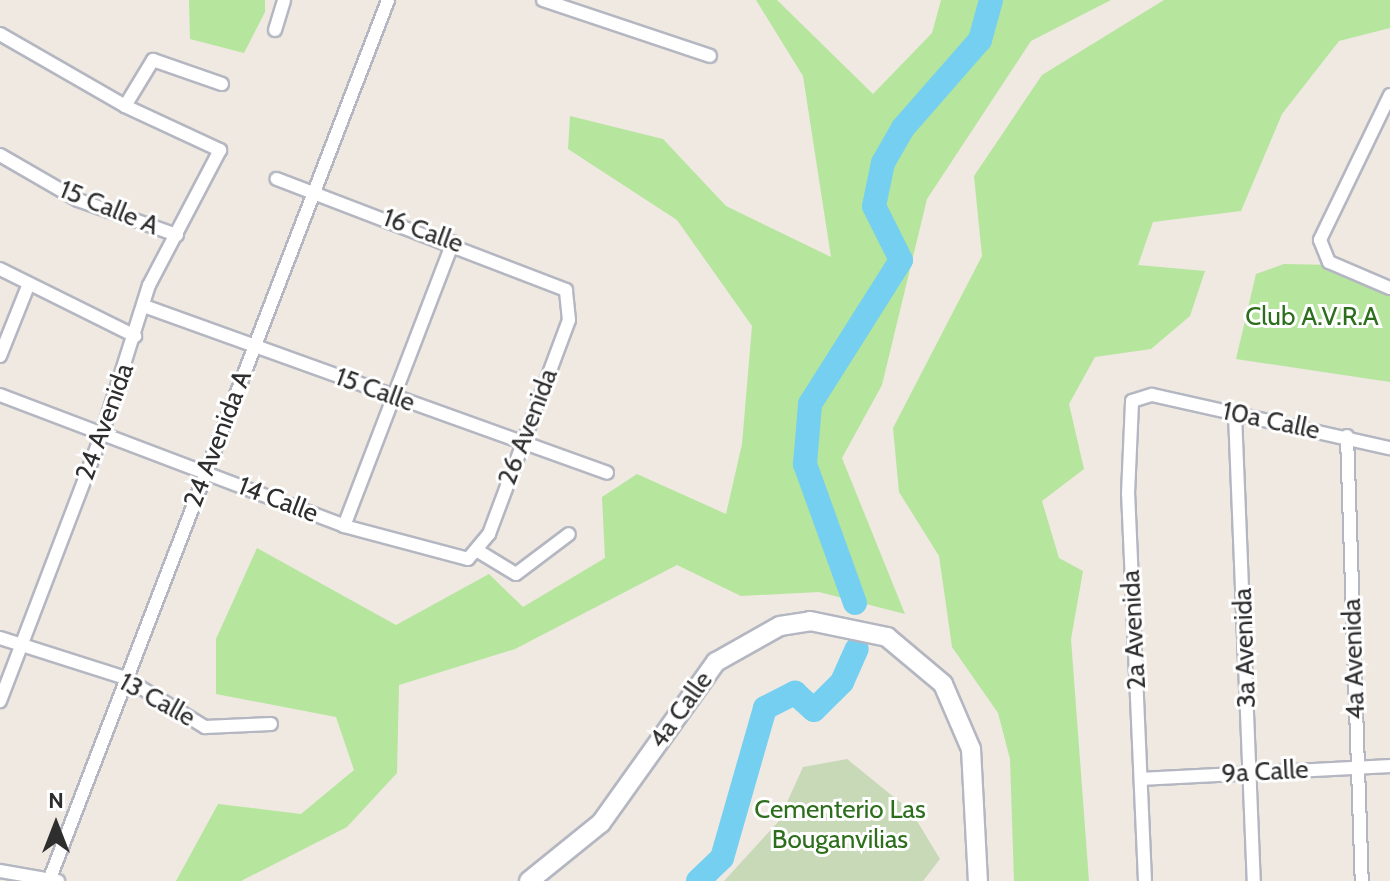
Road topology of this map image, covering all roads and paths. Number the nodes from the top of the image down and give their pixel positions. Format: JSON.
{"nodes":[{"id":1,"x":284,"y":0,"type":"edge"},
{"id":2,"x":388,"y":0,"type":"edge"},
{"id":3,"x":543,"y":0,"type":"edge"},
{"id":4,"x":275,"y":30,"type":"dead end"},
{"id":5,"x":0,"y":34,"type":"edge"},
{"id":6,"x":710,"y":56,"type":"dead end"},
{"id":7,"x":222,"y":84,"type":"dead end"},
{"id":8,"x":1390,"y":95,"type":"edge"},
{"id":9,"x":125,"y":106,"type":"junction"},
{"id":10,"x":0,"y":155,"type":"edge"},
{"id":11,"x":277,"y":179,"type":"dead end"},
{"id":12,"x":314,"y":191,"type":"junction"},
{"id":13,"x":177,"y":235,"type":"junction"},
{"id":14,"x":453,"y":242,"type":"junction"},
{"id":15,"x":0,"y":269,"type":"edge"},
{"id":16,"x":28,"y":286,"type":"junction"},
{"id":17,"x":1390,"y":288,"type":"edge"},
{"id":18,"x":566,"y":290,"type":"joint"},
{"id":19,"x":144,"y":306,"type":"junction"},
{"id":20,"x":135,"y":336,"type":"junction"},
{"id":21,"x":254,"y":347,"type":"junction"},
{"id":22,"x":0,"y":356,"type":"edge"},
{"id":23,"x":390,"y":394,"type":"junction"},
{"id":24,"x":0,"y":395,"type":"edge"},
{"id":25,"x":1152,"y":395,"type":"joint"},
{"id":26,"x":1235,"y":414,"type":"junction"},
{"id":27,"x":102,"y":434,"type":"junction"},
{"id":28,"x":1347,"y":436,"type":"junction"},
{"id":29,"x":520,"y":443,"type":"junction"},
{"id":30,"x":1390,"y":448,"type":"edge"},
{"id":31,"x":206,"y":473,"type":"junction"},
{"id":32,"x":607,"y":473,"type":"dead end"},
{"id":33,"x":344,"y":526,"type":"junction"},
{"id":34,"x":569,"y":534,"type":"dead end"},
{"id":35,"x":473,"y":555,"type":"junction"},
{"id":36,"x":0,"y":638,"type":"edge"},
{"id":37,"x":20,"y":646,"type":"junction"},
{"id":38,"x":125,"y":678,"type":"junction"},
{"id":39,"x":0,"y":701,"type":"edge"},
{"id":40,"x":271,"y":724,"type":"dead end"},
{"id":41,"x":1390,"y":766,"type":"edge"},
{"id":42,"x":1357,"y":768,"type":"junction"},
{"id":43,"x":1251,"y":773,"type":"junction"},
{"id":44,"x":1141,"y":779,"type":"junction"},
{"id":45,"x":0,"y":871,"type":"edge"},
{"id":46,"x":20,"y":879,"type":"edge"},
{"id":47,"x":54,"y":880,"type":"edge"},
{"id":48,"x":529,"y":881,"type":"edge"},
{"id":49,"x":978,"y":881,"type":"edge"},
{"id":50,"x":1145,"y":881,"type":"edge"},
{"id":51,"x":1254,"y":881,"type":"edge"},
{"id":52,"x":1362,"y":881,"type":"edge"}],
"edges":[{"from":1,"to":4,"type":"street"},
{"from":2,"to":12,"type":"street","name":"24 Avenida A"},
{"from":3,"to":6,"type":"street"},
{"from":5,"to":9,"type":"street"},
{"from":7,"to":9,"type":"street"},
{"from":8,"to":17,"type":"street"},
{"from":9,"to":13,"type":"street","name":"24 Avenida"},
{"from":10,"to":13,"type":"street","name":"15 Calle A"},
{"from":11,"to":12,"type":"street","name":"16 Calle"},
{"from":12,"to":14,"type":"street","name":"16 Calle"},
{"from":12,"to":21,"type":"street","name":"24 Avenida A"},
{"from":13,"to":19,"type":"street","name":"24 Avenida"},
{"from":14,"to":18,"type":"street","name":"16 Calle"},
{"from":14,"to":23,"type":"street"},
{"from":15,"to":16,"type":"street"},
{"from":16,"to":20,"type":"street"},
{"from":16,"to":22,"type":"street"},
{"from":18,"to":29,"type":"street","name":"26 Avenida"},
{"from":19,"to":20,"type":"street","name":"24 Avenida"},
{"from":19,"to":21,"type":"street","name":"15 Calle"},
{"from":20,"to":27,"type":"street","name":"24 Avenida"},
{"from":21,"to":23,"type":"street","name":"15 Calle"},
{"from":21,"to":31,"type":"street","name":"24 Avenida A"},
{"from":23,"to":29,"type":"street","name":"15 Calle"},
{"from":23,"to":33,"type":"street"},
{"from":24,"to":27,"type":"street","name":"14 Calle"},
{"from":25,"to":26,"type":"street","name":"10a Calle"},
{"from":25,"to":44,"type":"street","name":"2a Avenida"},
{"from":26,"to":28,"type":"street","name":"10a Calle"},
{"from":26,"to":43,"type":"street","name":"3a Avenida"},
{"from":27,"to":31,"type":"street","name":"14 Calle"},
{"from":27,"to":37,"type":"street","name":"24 Avenida"},
{"from":28,"to":30,"type":"street","name":"10a Calle"},
{"from":28,"to":42,"type":"street","name":"4a Avenida"},
{"from":29,"to":32,"type":"street","name":"15 Calle"},
{"from":29,"to":35,"type":"street","name":"26 Avenida"},
{"from":31,"to":33,"type":"street","name":"14 Calle"},
{"from":31,"to":38,"type":"street","name":"24 Avenida A"},
{"from":33,"to":35,"type":"street","name":"14 Calle"},
{"from":34,"to":35,"type":"street","name":"14 Calle"},
{"from":36,"to":37,"type":"street","name":"13 Calle"},
{"from":37,"to":38,"type":"street","name":"13 Calle"},
{"from":37,"to":39,"type":"street","name":"24 Avenida"},
{"from":38,"to":40,"type":"street","name":"13 Calle"},
{"from":38,"to":47,"type":"street","name":"24 Avenida A"},
{"from":41,"to":42,"type":"street","name":"9a Calle"},
{"from":42,"to":43,"type":"street","name":"9a Calle"},
{"from":42,"to":52,"type":"street","name":"4a Avenida"},
{"from":43,"to":44,"type":"street","name":"9a Calle"},
{"from":43,"to":51,"type":"street","name":"3a Avenida"},
{"from":44,"to":50,"type":"street","name":"2a Avenida"},
{"from":45,"to":46,"type":"street"},
{"from":46,"to":47,"type":"street"},
{"from":48,"to":49,"type":"main road","name":"4a Calle"}]}
